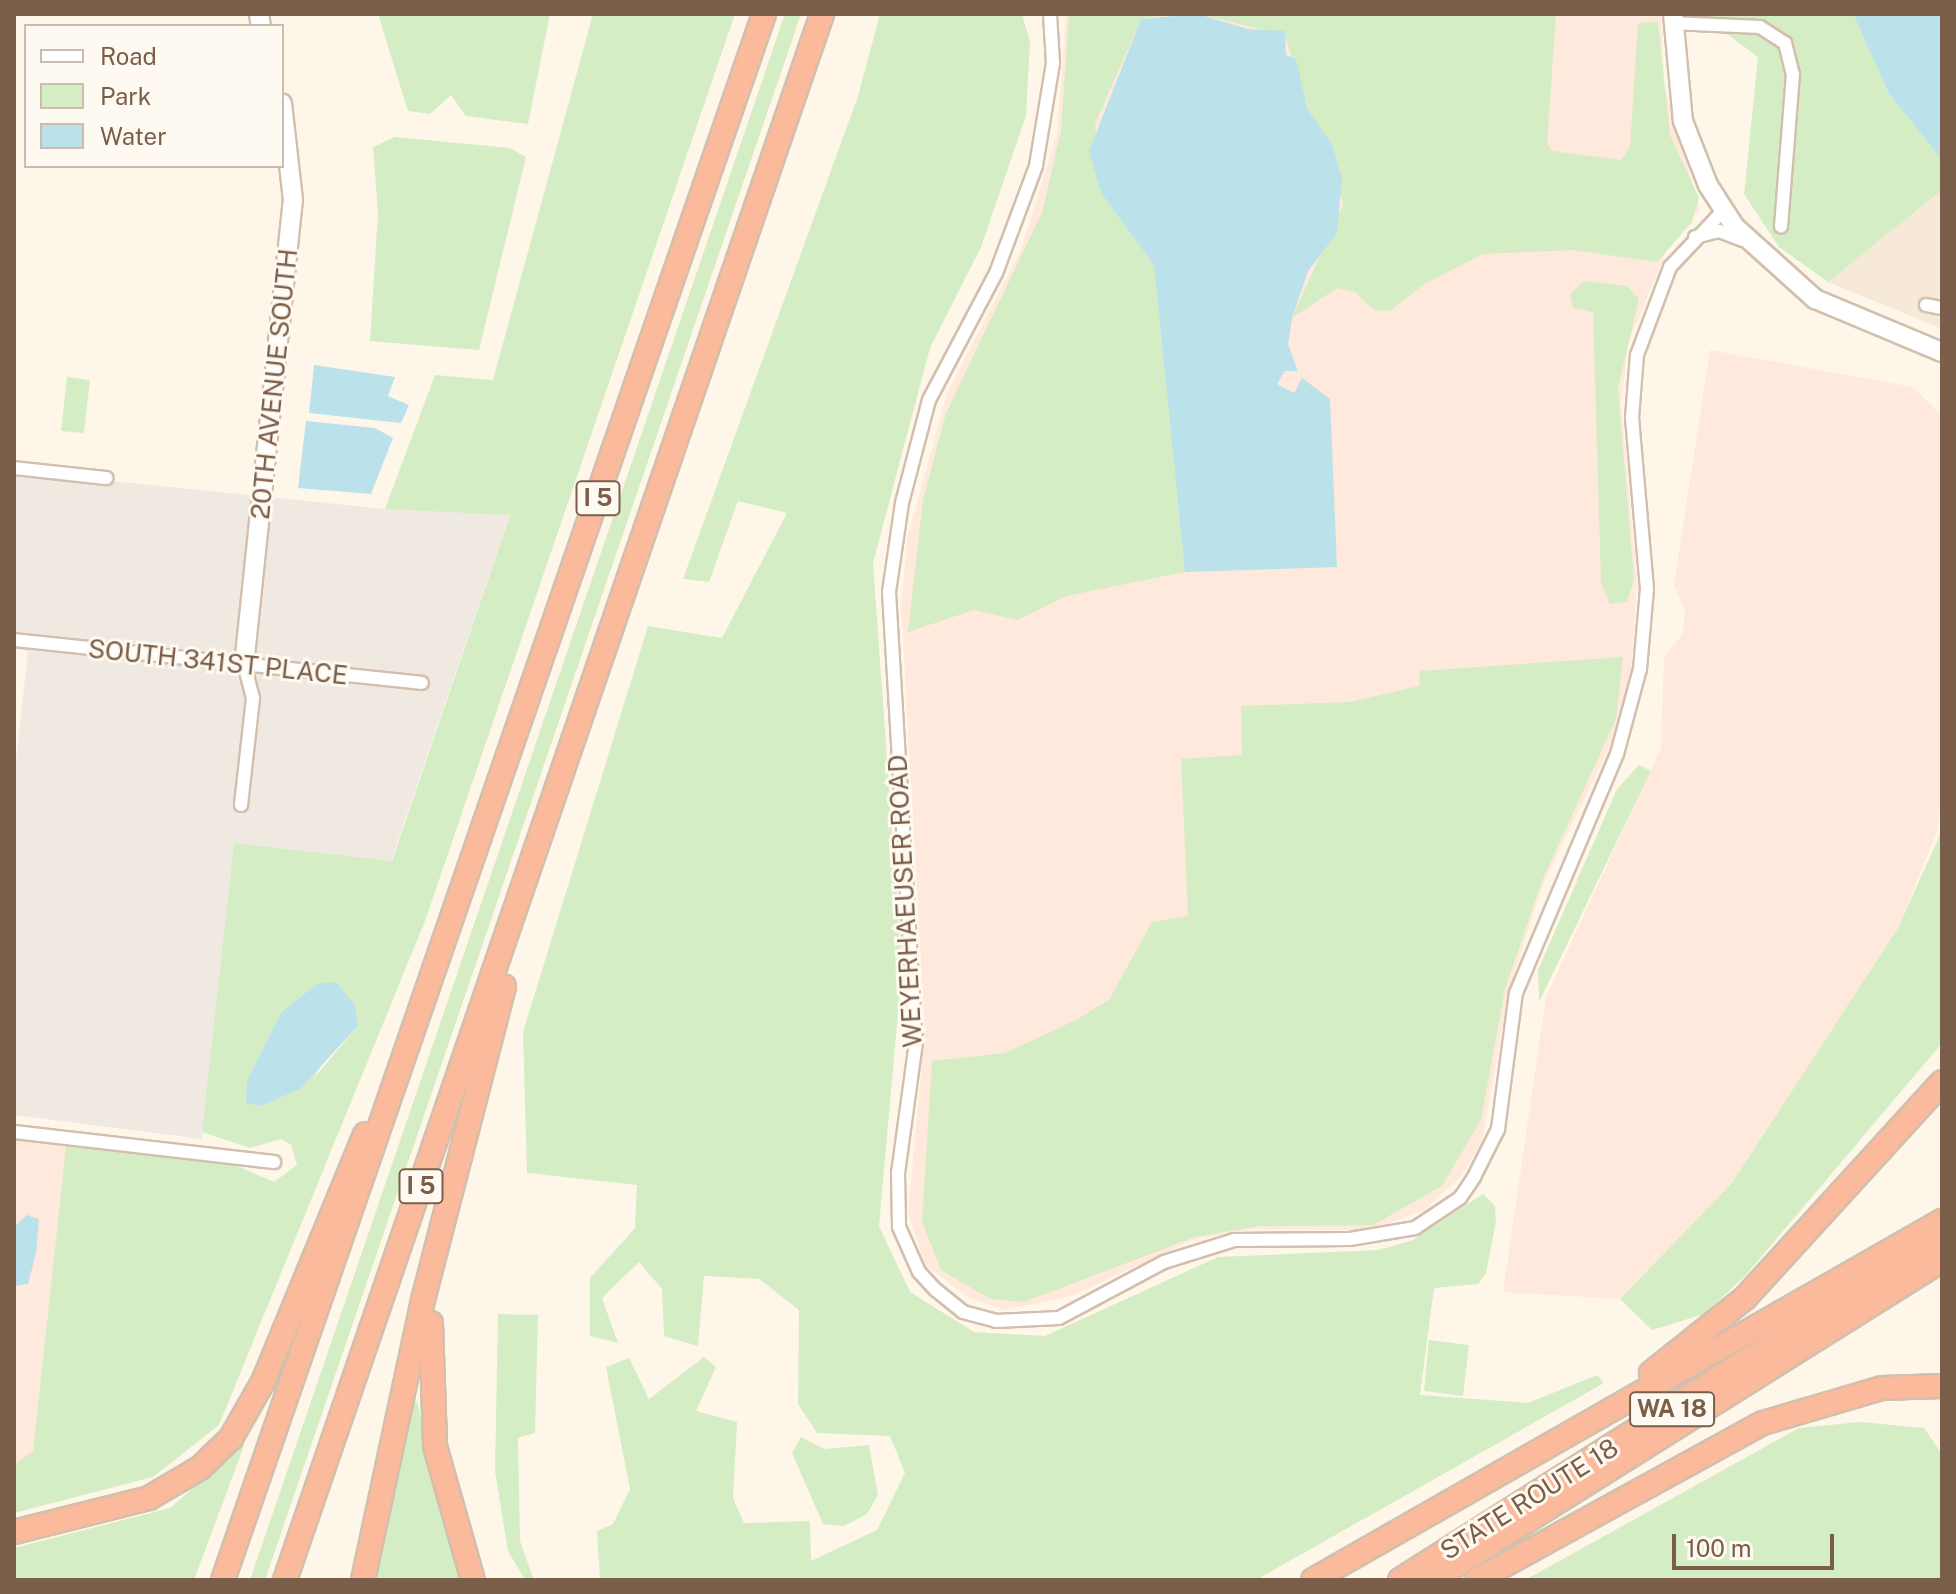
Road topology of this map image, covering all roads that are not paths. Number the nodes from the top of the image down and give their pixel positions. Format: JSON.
{"nodes":[{"id":1,"x":764,"y":14,"type":"edge"},
{"id":2,"x":822,"y":14,"type":"edge"},
{"id":3,"x":1050,"y":14,"type":"edge"},
{"id":4,"x":1672,"y":18,"type":"edge"},
{"id":5,"x":284,"y":121,"type":"edge"},
{"id":6,"x":1723,"y":211,"type":"junction"},
{"id":7,"x":1781,"y":227,"type":"dead end"},
{"id":8,"x":1692,"y":238,"type":"junction"},
{"id":9,"x":1750,"y":245,"type":"junction"},
{"id":10,"x":1926,"y":305,"type":"dead end"},
{"id":11,"x":1942,"y":308,"type":"edge"},
{"id":12,"x":1942,"y":352,"type":"edge"},
{"id":13,"x":14,"y":468,"type":"edge"},
{"id":14,"x":106,"y":478,"type":"dead end"},
{"id":15,"x":14,"y":640,"type":"edge"},
{"id":16,"x":244,"y":665,"type":"junction"},
{"id":17,"x":422,"y":683,"type":"dead end"},
{"id":18,"x":557,"y":792,"type":"junction"},
{"id":19,"x":241,"y":805,"type":"dead end"},
{"id":20,"x":433,"y":982,"type":"junction"},
{"id":21,"x":1936,"y":1089,"type":"edge"},
{"id":22,"x":14,"y":1132,"type":"edge"},
{"id":23,"x":274,"y":1162,"type":"dead end"},
{"id":24,"x":1942,"y":1221,"type":"edge"},
{"id":25,"x":446,"y":1223,"type":"junction"},
{"id":26,"x":1942,"y":1236,"type":"edge"},
{"id":27,"x":1942,"y":1260,"type":"edge"},
{"id":28,"x":1942,"y":1386,"type":"edge"},
{"id":29,"x":1597,"y":1416,"type":"junction"},
{"id":30,"x":14,"y":1532,"type":"edge"},
{"id":31,"x":363,"y":1578,"type":"edge"},
{"id":32,"x":221,"y":1580,"type":"edge"},
{"id":33,"x":285,"y":1580,"type":"edge"},
{"id":34,"x":473,"y":1580,"type":"edge"},
{"id":35,"x":1313,"y":1580,"type":"edge"},
{"id":36,"x":1400,"y":1580,"type":"edge"},
{"id":37,"x":1433,"y":1580,"type":"edge"},
{"id":38,"x":1477,"y":1580,"type":"edge"}],
"edges":[{"from":1,"to":20,"type":"highway","number":"I 5"},
{"from":2,"to":18,"type":"highway","number":"I 5"},
{"from":3,"to":8,"type":"street","name":"WEYERHAEUSER ROAD"},
{"from":4,"to":6,"type":"street"},
{"from":4,"to":7,"type":"street"},
{"from":5,"to":16,"type":"street","name":"20TH AVENUE SOUTH"},
{"from":6,"to":8,"type":"street","name":"WEYERHAEUSER ROAD"},
{"from":6,"to":9,"type":"street"},
{"from":8,"to":9,"type":"street"},
{"from":9,"to":12,"type":"street"},
{"from":10,"to":11,"type":"street"},
{"from":13,"to":14,"type":"street"},
{"from":15,"to":16,"type":"street","name":"SOUTH 341ST PLACE"},
{"from":16,"to":17,"type":"street","name":"SOUTH 341ST PLACE"},
{"from":16,"to":19,"type":"street"},
{"from":18,"to":25,"type":"highway"},
{"from":18,"to":33,"type":"highway","number":"I 5"},
{"from":20,"to":30,"type":"highway"},
{"from":20,"to":32,"type":"highway","number":"I 5"},
{"from":21,"to":29,"type":"highway"},
{"from":22,"to":23,"type":"street"},
{"from":24,"to":29,"type":"highway"},
{"from":25,"to":31,"type":"highway"},
{"from":25,"to":34,"type":"highway"},
{"from":26,"to":36,"type":"highway","name":"STATE ROUTE 18","number":"WA 18"},
{"from":27,"to":37,"type":"highway","name":"STATE ROUTE 18","number":"WA 18"},
{"from":28,"to":38,"type":"highway"},
{"from":29,"to":35,"type":"highway"}]}
